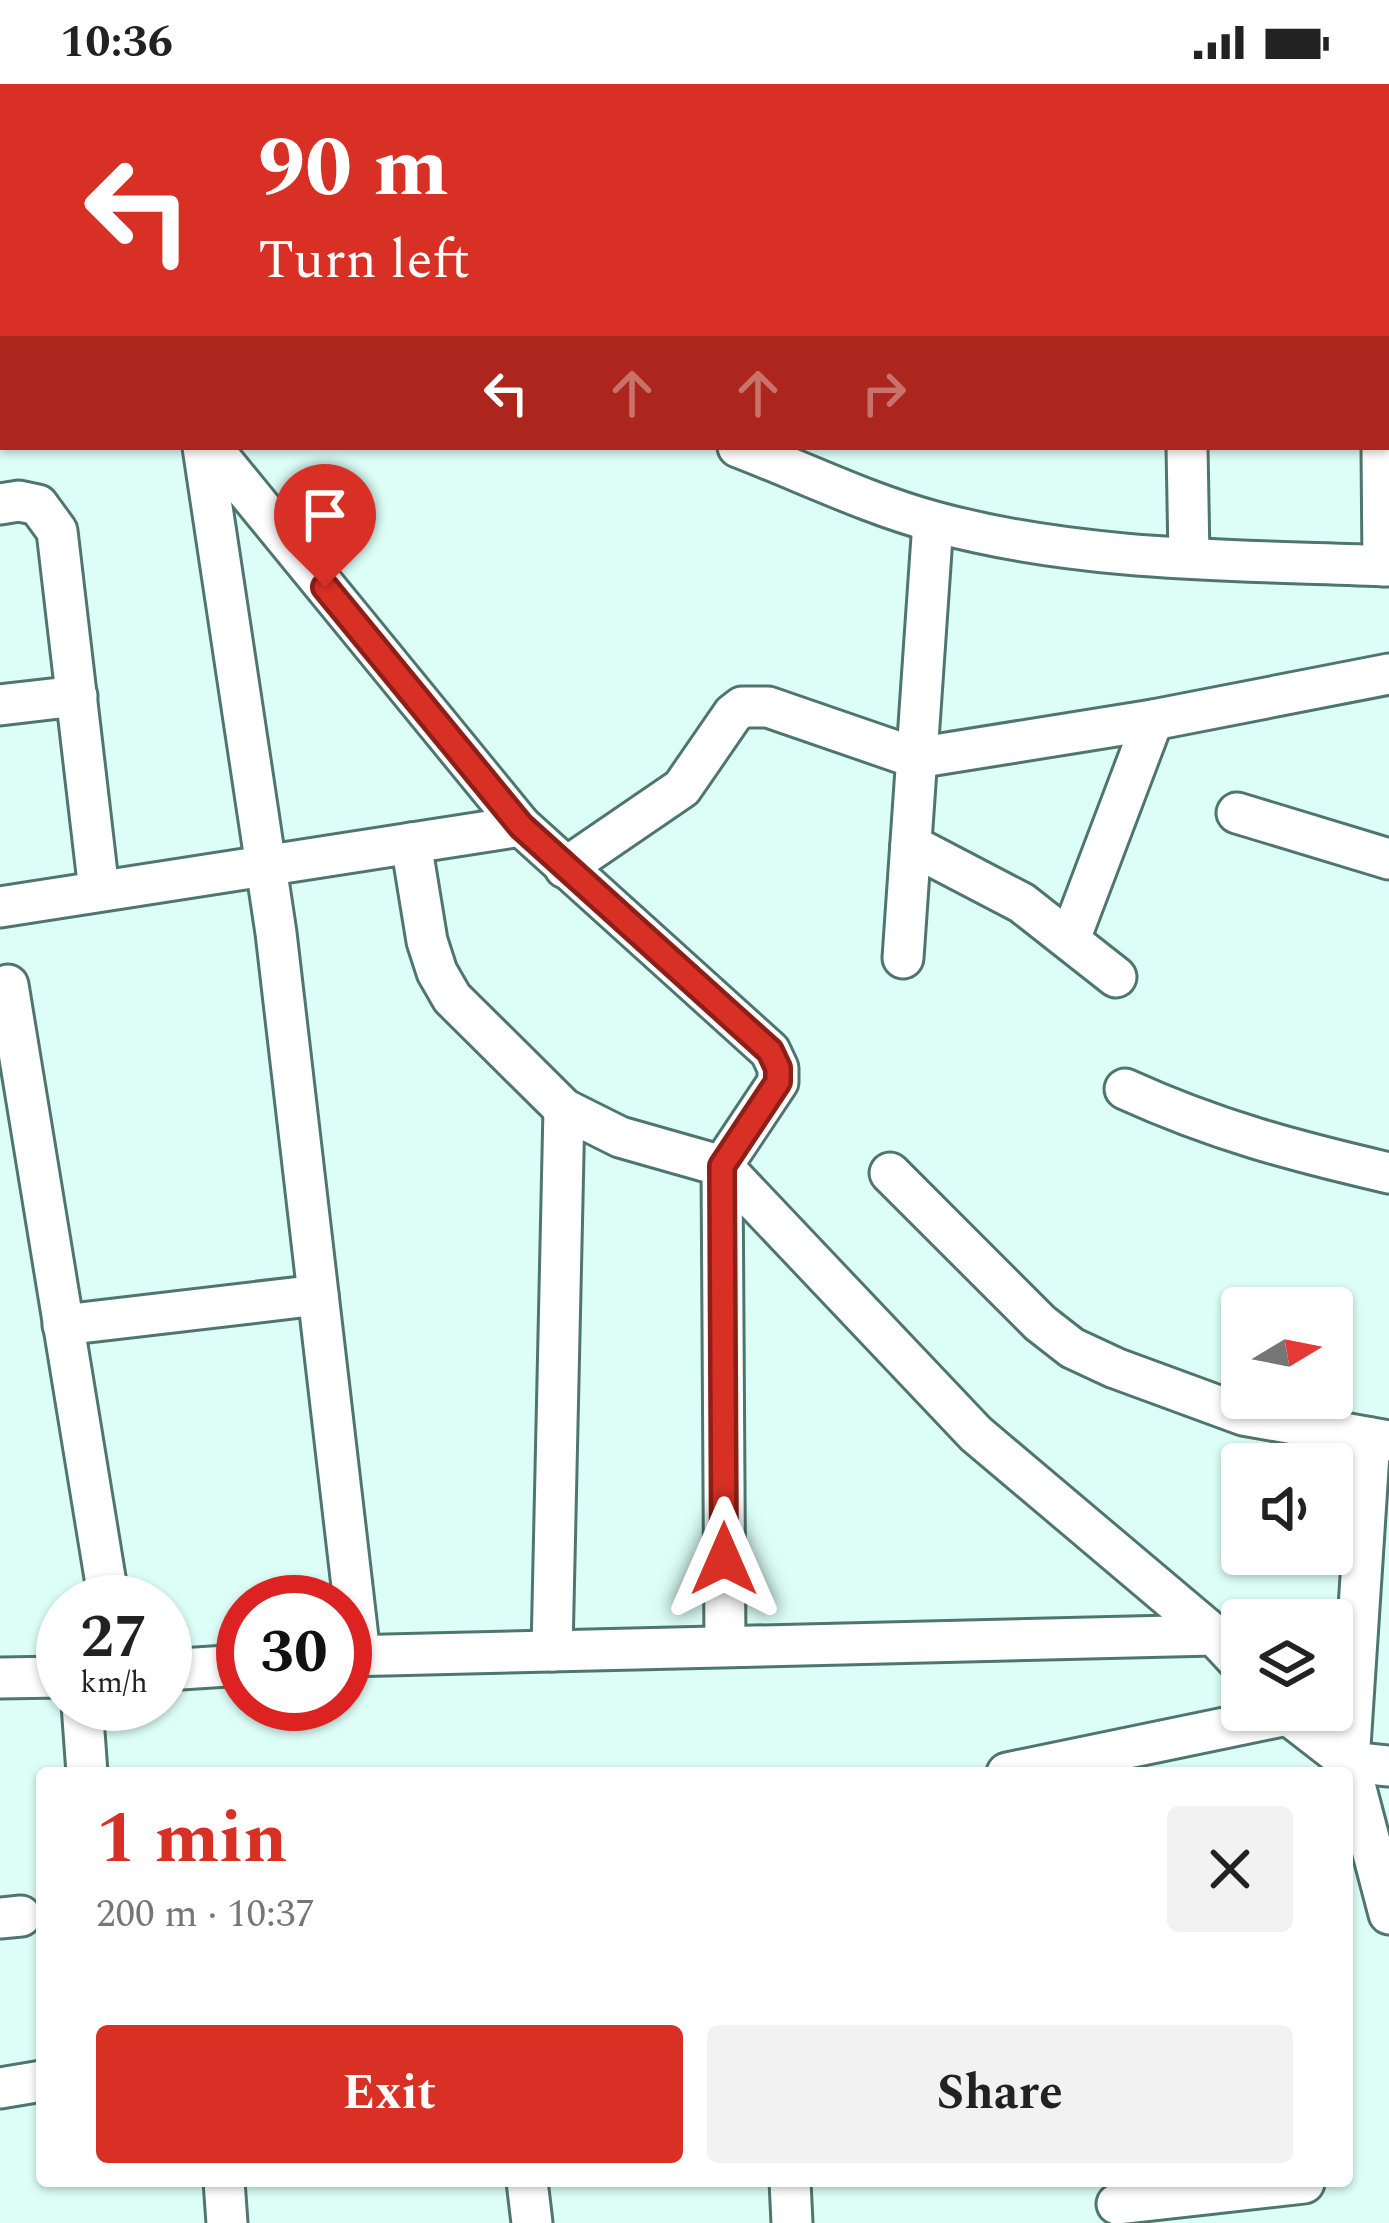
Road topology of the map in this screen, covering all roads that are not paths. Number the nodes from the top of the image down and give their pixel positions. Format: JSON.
{"nodes":[{"id":1,"x":207,"y":450,"type":"edge"},
{"id":2,"x":209,"y":450,"type":"edge"},
{"id":3,"x":746,"y":450,"type":"edge"},
{"id":4,"x":1187,"y":450,"type":"edge"},
{"id":5,"x":1382,"y":450,"type":"edge"},
{"id":6,"x":0,"y":503,"type":"edge"},
{"id":7,"x":933,"y":522,"type":"junction"},
{"id":8,"x":1190,"y":557,"type":"junction"},
{"id":9,"x":1386,"y":566,"type":"edge"},
{"id":10,"x":1389,"y":674,"type":"edge"},
{"id":11,"x":76,"y":696,"type":"junction"},
{"id":12,"x":0,"y":705,"type":"edge"},
{"id":13,"x":1153,"y":720,"type":"junction"},
{"id":14,"x":916,"y":758,"type":"junction"},
{"id":15,"x":1237,"y":813,"type":"dead end"},
{"id":16,"x":521,"y":826,"type":"junction"},
{"id":17,"x":411,"y":843,"type":"junction"},
{"id":18,"x":911,"y":845,"type":"junction"},
{"id":19,"x":1389,"y":859,"type":"edge"},
{"id":20,"x":266,"y":866,"type":"junction"},
{"id":21,"x":565,"y":868,"type":"junction"},
{"id":22,"x":99,"y":891,"type":"junction"},
{"id":23,"x":0,"y":908,"type":"edge"},
{"id":24,"x":1070,"y":939,"type":"junction"},
{"id":25,"x":903,"y":958,"type":"dead end"},
{"id":26,"x":1116,"y":977,"type":"dead end"},
{"id":27,"x":8,"y":985,"type":"dead end"},
{"id":28,"x":1125,"y":1089,"type":"dead end"},
{"id":29,"x":564,"y":1108,"type":"junction"},
{"id":30,"x":722,"y":1166,"type":"junction"},
{"id":31,"x":890,"y":1173,"type":"dead end"},
{"id":32,"x":1389,"y":1173,"type":"edge"},
{"id":33,"x":318,"y":1295,"type":"junction"},
{"id":34,"x":64,"y":1325,"type":"junction"},
{"id":35,"x":1380,"y":1440,"type":"edge"},
{"id":36,"x":105,"y":1575,"type":"edge"},
{"id":37,"x":345,"y":1575,"type":"edge"},
{"id":38,"x":1214,"y":1635,"type":"junction"},
{"id":39,"x":1221,"y":1643,"type":"edge"},
{"id":40,"x":1373,"y":1645,"type":"edge"},
{"id":41,"x":725,"y":1646,"type":"junction"},
{"id":42,"x":552,"y":1651,"type":"junction"},
{"id":43,"x":372,"y":1656,"type":"edge"},
{"id":44,"x":0,"y":1678,"type":"edge"},
{"id":45,"x":36,"y":1678,"type":"edge"},
{"id":46,"x":1221,"y":1727,"type":"edge"},
{"id":47,"x":84,"y":1731,"type":"edge"},
{"id":48,"x":1309,"y":1731,"type":"edge"},
{"id":49,"x":1349,"y":1762,"type":"junction"},
{"id":50,"x":1389,"y":1766,"type":"edge"},
{"id":51,"x":87,"y":1767,"type":"edge"},
{"id":52,"x":1035,"y":1767,"type":"edge"},
{"id":53,"x":1350,"y":1767,"type":"edge"},
{"id":54,"x":1353,"y":1777,"type":"edge"},
{"id":55,"x":1389,"y":1914,"type":"edge"},
{"id":56,"x":36,"y":2082,"type":"edge"},
{"id":57,"x":0,"y":2088,"type":"edge"},
{"id":58,"x":224,"y":2187,"type":"edge"},
{"id":59,"x":528,"y":2187,"type":"edge"},
{"id":60,"x":790,"y":2187,"type":"edge"},
{"id":61,"x":1267,"y":2187,"type":"edge"},
{"id":62,"x":1117,"y":2203,"type":"edge"},
{"id":63,"x":227,"y":2223,"type":"edge"},
{"id":64,"x":532,"y":2223,"type":"edge"},
{"id":65,"x":792,"y":2223,"type":"edge"}],
"edges":[{"from":1,"to":20,"type":"street"},
{"from":2,"to":16,"type":"street"},
{"from":3,"to":7,"type":"street"},
{"from":4,"to":8,"type":"street"},
{"from":5,"to":9,"type":"street"},
{"from":6,"to":11,"type":"street"},
{"from":7,"to":8,"type":"street"},
{"from":7,"to":14,"type":"street"},
{"from":8,"to":9,"type":"street"},
{"from":10,"to":13,"type":"street"},
{"from":11,"to":12,"type":"street"},
{"from":11,"to":22,"type":"street"},
{"from":13,"to":14,"type":"street"},
{"from":13,"to":24,"type":"street"},
{"from":14,"to":18,"type":"street"},
{"from":14,"to":21,"type":"street"},
{"from":15,"to":19,"type":"street"},
{"from":16,"to":17,"type":"street"},
{"from":16,"to":21,"type":"street"},
{"from":17,"to":20,"type":"street"},
{"from":17,"to":29,"type":"street"},
{"from":18,"to":24,"type":"street"},
{"from":18,"to":25,"type":"street"},
{"from":20,"to":22,"type":"street"},
{"from":20,"to":33,"type":"street"},
{"from":21,"to":30,"type":"street"},
{"from":22,"to":23,"type":"street"},
{"from":24,"to":26,"type":"street"},
{"from":27,"to":34,"type":"street"},
{"from":28,"to":32,"type":"street"},
{"from":29,"to":30,"type":"street"},
{"from":29,"to":42,"type":"street"},
{"from":30,"to":38,"type":"street"},
{"from":30,"to":41,"type":"street"},
{"from":31,"to":35,"type":"street"},
{"from":33,"to":34,"type":"street"},
{"from":33,"to":37,"type":"street"},
{"from":34,"to":36,"type":"street"},
{"from":35,"to":40,"type":"street"},
{"from":38,"to":39,"type":"street"},
{"from":38,"to":41,"type":"street"},
{"from":40,"to":49,"type":"street"},
{"from":41,"to":42,"type":"street"},
{"from":42,"to":43,"type":"street"},
{"from":44,"to":45,"type":"street"},
{"from":46,"to":52,"type":"street"},
{"from":47,"to":51,"type":"street"},
{"from":48,"to":49,"type":"street"},
{"from":49,"to":50,"type":"street"},
{"from":49,"to":53,"type":"street"},
{"from":54,"to":55,"type":"street"},
{"from":56,"to":57,"type":"street"},
{"from":58,"to":63,"type":"street"},
{"from":59,"to":64,"type":"street"},
{"from":60,"to":65,"type":"street"},
{"from":61,"to":62,"type":"street"}]}
